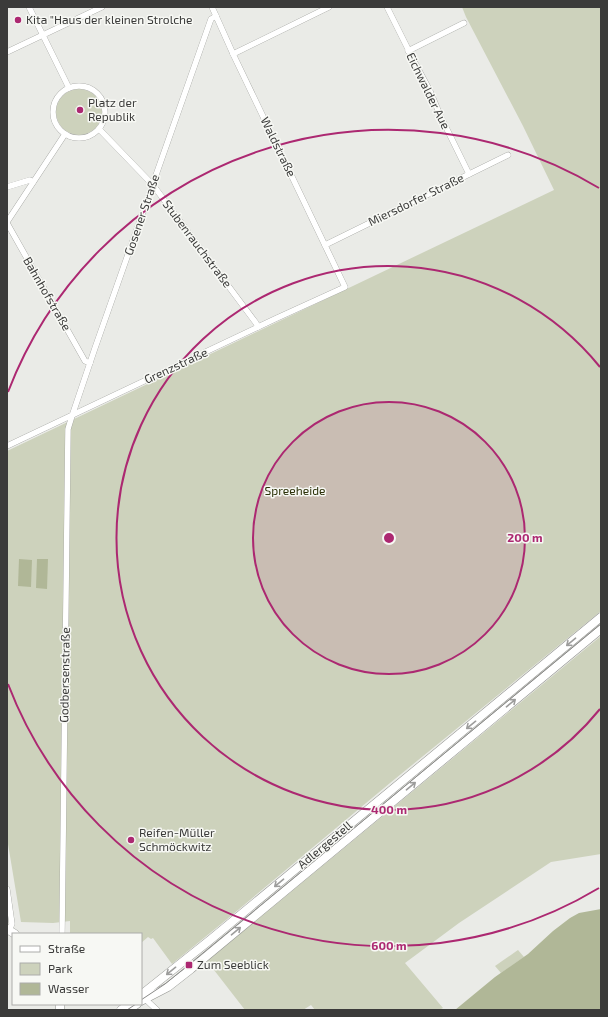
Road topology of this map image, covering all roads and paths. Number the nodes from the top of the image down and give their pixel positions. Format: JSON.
{"nodes":[{"id":1,"x":29,"y":7,"type":"edge"},
{"id":2,"x":102,"y":7,"type":"edge"},
{"id":3,"x":212,"y":7,"type":"edge"},
{"id":4,"x":329,"y":7,"type":"edge"},
{"id":5,"x":387,"y":7,"type":"edge"},
{"id":6,"x":216,"y":16,"type":"junction"},
{"id":7,"x":464,"y":23,"type":"dead end"},
{"id":8,"x":42,"y":35,"type":"junction"},
{"id":9,"x":408,"y":51,"type":"junction"},
{"id":10,"x":7,"y":52,"type":"edge"},
{"id":11,"x":233,"y":54,"type":"junction"},
{"id":12,"x":69,"y":88,"type":"junction"},
{"id":13,"x":99,"y":129,"type":"junction"},
{"id":14,"x":65,"y":134,"type":"junction"},
{"id":15,"x":508,"y":155,"type":"dead end"},
{"id":16,"x":469,"y":174,"type":"junction"},
{"id":17,"x":33,"y":182,"type":"junction"},
{"id":18,"x":153,"y":185,"type":"junction"},
{"id":19,"x":7,"y":187,"type":"edge"},
{"id":20,"x":7,"y":223,"type":"edge"},
{"id":21,"x":325,"y":245,"type":"junction"},
{"id":22,"x":345,"y":287,"type":"joint"},
{"id":23,"x":258,"y":327,"type":"junction"},
{"id":24,"x":90,"y":363,"type":"junction"},
{"id":25,"x":72,"y":416,"type":"junction"},
{"id":26,"x":7,"y":446,"type":"edge"},
{"id":27,"x":601,"y":617,"type":"edge"},
{"id":28,"x":601,"y":629,"type":"edge"},
{"id":29,"x":7,"y":889,"type":"edge"},
{"id":30,"x":10,"y":931,"type":"edge"},
{"id":31,"x":62,"y":933,"type":"edge"},
{"id":32,"x":142,"y":998,"type":"edge"},
{"id":33,"x":157,"y":1010,"type":"edge"}],
"edges":[{"from":1,"to":8,"type":"street"},
{"from":2,"to":8,"type":"street"},
{"from":3,"to":6,"type":"street","name":"Waldstraße"},
{"from":4,"to":11,"type":"street"},
{"from":5,"to":9,"type":"street","name":"Eichwalder Aue"},
{"from":6,"to":11,"type":"street","name":"Waldstraße"},
{"from":6,"to":18,"type":"street","name":"Gosener Straße"},
{"from":7,"to":9,"type":"street"},
{"from":8,"to":10,"type":"street"},
{"from":8,"to":12,"type":"street"},
{"from":9,"to":16,"type":"street","name":"Eichwalder Aue"},
{"from":11,"to":21,"type":"street","name":"Waldstraße"},
{"from":12,"to":13,"type":"street"},
{"from":12,"to":14,"type":"street"},
{"from":13,"to":14,"type":"street"},
{"from":13,"to":18,"type":"street","name":"Stubenrauchstraße"},
{"from":14,"to":17,"type":"street"},
{"from":15,"to":16,"type":"street","name":"Miersdorfer Straße"},
{"from":16,"to":21,"type":"street","name":"Miersdorfer Straße"},
{"from":17,"to":19,"type":"street"},
{"from":17,"to":20,"type":"street"},
{"from":18,"to":23,"type":"street","name":"Stubenrauchstraße"},
{"from":18,"to":24,"type":"street","name":"Gosener Straße"},
{"from":20,"to":24,"type":"street","name":"Bahnhofstraße"},
{"from":21,"to":22,"type":"street","name":"Waldstraße"},
{"from":22,"to":23,"type":"street","name":"Grenzstraße"},
{"from":23,"to":25,"type":"street","name":"Grenzstraße"},
{"from":24,"to":25,"type":"street","name":"Gosener Straße"},
{"from":25,"to":26,"type":"street","name":"Grenzstraße"},
{"from":25,"to":31,"type":"street","name":"Godbersenstraße"},
{"from":27,"to":32,"type":"main road","name":"Adlergestell","one_way":true},
{"from":32,"to":28,"type":"main road","name":"Adlergestell","one_way":true},
{"from":29,"to":30,"type":"street"},
{"from":32,"to":33,"type":"street"}]}
